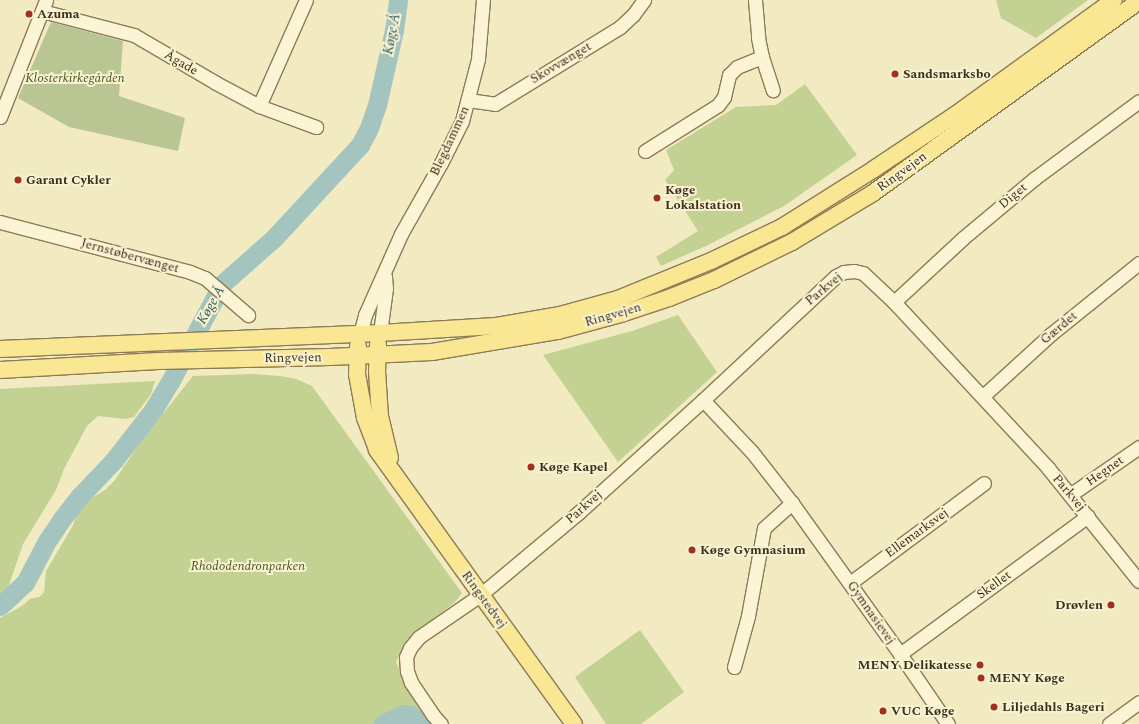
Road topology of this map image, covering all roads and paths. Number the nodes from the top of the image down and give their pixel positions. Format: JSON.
{"nodes":[{"id":1,"x":306,"y":0,"type":"edge"},
{"id":2,"x":483,"y":0,"type":"edge"},
{"id":3,"x":644,"y":0,"type":"edge"},
{"id":4,"x":755,"y":0,"type":"edge"},
{"id":5,"x":1114,"y":0,"type":"edge"},
{"id":6,"x":1139,"y":1,"type":"edge"},
{"id":7,"x":44,"y":6,"type":"edge"},
{"id":8,"x":762,"y":57,"type":"junction"},
{"id":9,"x":773,"y":90,"type":"dead end"},
{"id":10,"x":468,"y":100,"type":"junction"},
{"id":11,"x":1139,"y":100,"type":"edge"},
{"id":12,"x":259,"y":106,"type":"junction"},
{"id":13,"x":0,"y":116,"type":"edge"},
{"id":14,"x":316,"y":127,"type":"dead end"},
{"id":15,"x":645,"y":151,"type":"dead end"},
{"id":16,"x":0,"y":222,"type":"edge"},
{"id":17,"x":1139,"y":263,"type":"edge"},
{"id":18,"x":385,"y":272,"type":"junction"},
{"id":19,"x":894,"y":302,"type":"junction"},
{"id":20,"x":248,"y":315,"type":"dead end"},
{"id":21,"x":360,"y":334,"type":"junction"},
{"id":22,"x":380,"y":334,"type":"junction"},
{"id":23,"x":0,"y":349,"type":"edge"},
{"id":24,"x":377,"y":355,"type":"junction"},
{"id":25,"x":357,"y":356,"type":"junction"},
{"id":26,"x":0,"y":370,"type":"edge"},
{"id":27,"x":983,"y":396,"type":"junction"},
{"id":28,"x":703,"y":400,"type":"junction"},
{"id":29,"x":1139,"y":447,"type":"edge"},
{"id":30,"x":395,"y":474,"type":"junction"},
{"id":31,"x":984,"y":482,"type":"dead end"},
{"id":32,"x":1070,"y":495,"type":"junction"},
{"id":33,"x":792,"y":503,"type":"junction"},
{"id":34,"x":1088,"y":516,"type":"junction"},
{"id":35,"x":1139,"y":581,"type":"edge"},
{"id":36,"x":850,"y":583,"type":"junction"},
{"id":37,"x":480,"y":595,"type":"junction"},
{"id":38,"x":900,"y":654,"type":"junction"},
{"id":39,"x":734,"y":667,"type":"dead end"},
{"id":40,"x":1139,"y":702,"type":"edge"},
{"id":41,"x":441,"y":724,"type":"edge"},
{"id":42,"x":574,"y":724,"type":"edge"},
{"id":43,"x":948,"y":724,"type":"edge"},
{"id":44,"x":1109,"y":724,"type":"edge"}],
"edges":[{"from":1,"to":12,"type":"street"},
{"from":2,"to":10,"type":"street","name":"Blegdammen"},
{"from":3,"to":10,"type":"street","name":"Skovvænget"},
{"from":4,"to":8,"type":"street"},
{"from":5,"to":22,"type":"main road","name":"Ringvejen"},
{"from":6,"to":24,"type":"main road","name":"Ringvejen"},
{"from":7,"to":12,"type":"street","name":"Ågade"},
{"from":7,"to":13,"type":"street"},
{"from":8,"to":9,"type":"street"},
{"from":8,"to":15,"type":"street"},
{"from":10,"to":18,"type":"street","name":"Blegdammen"},
{"from":11,"to":19,"type":"street","name":"Diget"},
{"from":12,"to":14,"type":"street","name":"Ågade"},
{"from":16,"to":20,"type":"street","name":"Jernstøbervænget"},
{"from":17,"to":27,"type":"street","name":"Gærdet"},
{"from":18,"to":21,"type":"street","name":"Blegdammen"},
{"from":18,"to":22,"type":"street","name":"Blegdammen"},
{"from":19,"to":27,"type":"street","name":"Parkvej"},
{"from":19,"to":28,"type":"street","name":"Parkvej"},
{"from":21,"to":22,"type":"main road","name":"Ringvejen"},
{"from":21,"to":23,"type":"main road","name":"Ringvejen"},
{"from":21,"to":25,"type":"main road","name":"Ringstedvej"},
{"from":22,"to":24,"type":"main road","name":"Ringstedvej"},
{"from":24,"to":25,"type":"main road","name":"Ringvejen"},
{"from":24,"to":30,"type":"main road","name":"Ringstedvej"},
{"from":25,"to":26,"type":"main road","name":"Ringvejen"},
{"from":25,"to":30,"type":"main road","name":"Ringstedvej"},
{"from":27,"to":32,"type":"street","name":"Parkvej"},
{"from":28,"to":33,"type":"street","name":"Gymnasievej"},
{"from":28,"to":37,"type":"street","name":"Parkvej"},
{"from":29,"to":32,"type":"street","name":"Hegnet"},
{"from":30,"to":37,"type":"main road","name":"Ringstedvej"},
{"from":31,"to":36,"type":"street","name":"Ellemarksvej"},
{"from":32,"to":34,"type":"street","name":"Parkvej"},
{"from":33,"to":36,"type":"street","name":"Gymnasievej"},
{"from":33,"to":39,"type":"street"},
{"from":34,"to":35,"type":"street","name":"Parkvej"},
{"from":34,"to":38,"type":"street","name":"Skellet"},
{"from":36,"to":38,"type":"street","name":"Gymnasievej"},
{"from":37,"to":41,"type":"street","name":"Parkvej"},
{"from":37,"to":42,"type":"main road","name":"Ringstedvej"},
{"from":38,"to":43,"type":"street","name":"Gymnasievej"},
{"from":40,"to":44,"type":"street"}]}
